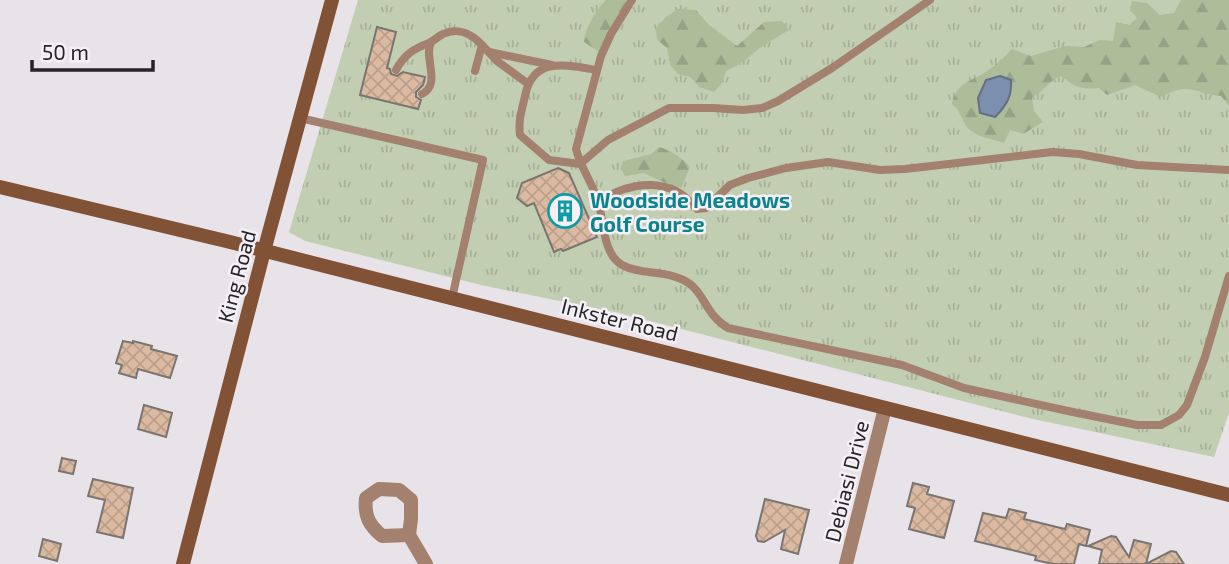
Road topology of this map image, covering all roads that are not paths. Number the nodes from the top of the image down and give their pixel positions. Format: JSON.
{"nodes":[{"id":1,"x":332,"y":0,"type":"edge"},
{"id":2,"x":639,"y":0,"type":"edge"},
{"id":3,"x":930,"y":0,"type":"edge"},
{"id":4,"x":632,"y":3,"type":"edge"},
{"id":5,"x":431,"y":42,"type":"junction"},
{"id":6,"x":485,"y":48,"type":"junction"},
{"id":7,"x":555,"y":66,"type":"junction"},
{"id":8,"x":396,"y":70,"type":"dead end"},
{"id":9,"x":597,"y":70,"type":"junction"},
{"id":10,"x":475,"y":71,"type":"dead end"},
{"id":11,"x":527,"y":83,"type":"junction"},
{"id":12,"x":422,"y":94,"type":"dead end"},
{"id":13,"x":300,"y":118,"type":"junction"},
{"id":14,"x":580,"y":164,"type":"junction"},
{"id":15,"x":1229,"y":170,"type":"edge"},
{"id":16,"x":0,"y":187,"type":"edge"},
{"id":17,"x":599,"y":204,"type":"junction"},
{"id":18,"x":264,"y":251,"type":"junction"},
{"id":19,"x":1229,"y":276,"type":"edge"},
{"id":20,"x":452,"y":298,"type":"junction"},
{"id":21,"x":886,"y":408,"type":"junction"},
{"id":22,"x":1229,"y":495,"type":"edge"},
{"id":23,"x":409,"y":536,"type":"dead end"},
{"id":24,"x":183,"y":564,"type":"edge"},
{"id":25,"x":426,"y":564,"type":"edge"},
{"id":26,"x":846,"y":564,"type":"edge"}],
"edges":[{"from":1,"to":13,"type":"street","name":"King Road"},
{"from":2,"to":4,"type":"lane"},
{"from":3,"to":14,"type":"lane"},
{"from":4,"to":9,"type":"lane"},
{"from":5,"to":6,"type":"lane"},
{"from":5,"to":8,"type":"lane"},
{"from":5,"to":12,"type":"lane"},
{"from":6,"to":7,"type":"lane"},
{"from":6,"to":10,"type":"lane"},
{"from":6,"to":11,"type":"lane"},
{"from":7,"to":9,"type":"lane"},
{"from":7,"to":11,"type":"lane"},
{"from":9,"to":14,"type":"lane"},
{"from":11,"to":14,"type":"lane"},
{"from":13,"to":18,"type":"street","name":"King Road"},
{"from":13,"to":20,"type":"lane"},
{"from":14,"to":17,"type":"lane"},
{"from":15,"to":17,"type":"lane"},
{"from":16,"to":18,"type":"street","name":"Inkster Road"},
{"from":17,"to":19,"type":"lane"},
{"from":18,"to":20,"type":"street","name":"Inkster Road"},
{"from":18,"to":24,"type":"street","name":"King Road"},
{"from":20,"to":21,"type":"street","name":"Inkster Road"},
{"from":21,"to":22,"type":"street","name":"Inkster Road"},
{"from":21,"to":26,"type":"street","name":"Debiasi Drive"},
{"from":23,"to":25,"type":"street"}]}
